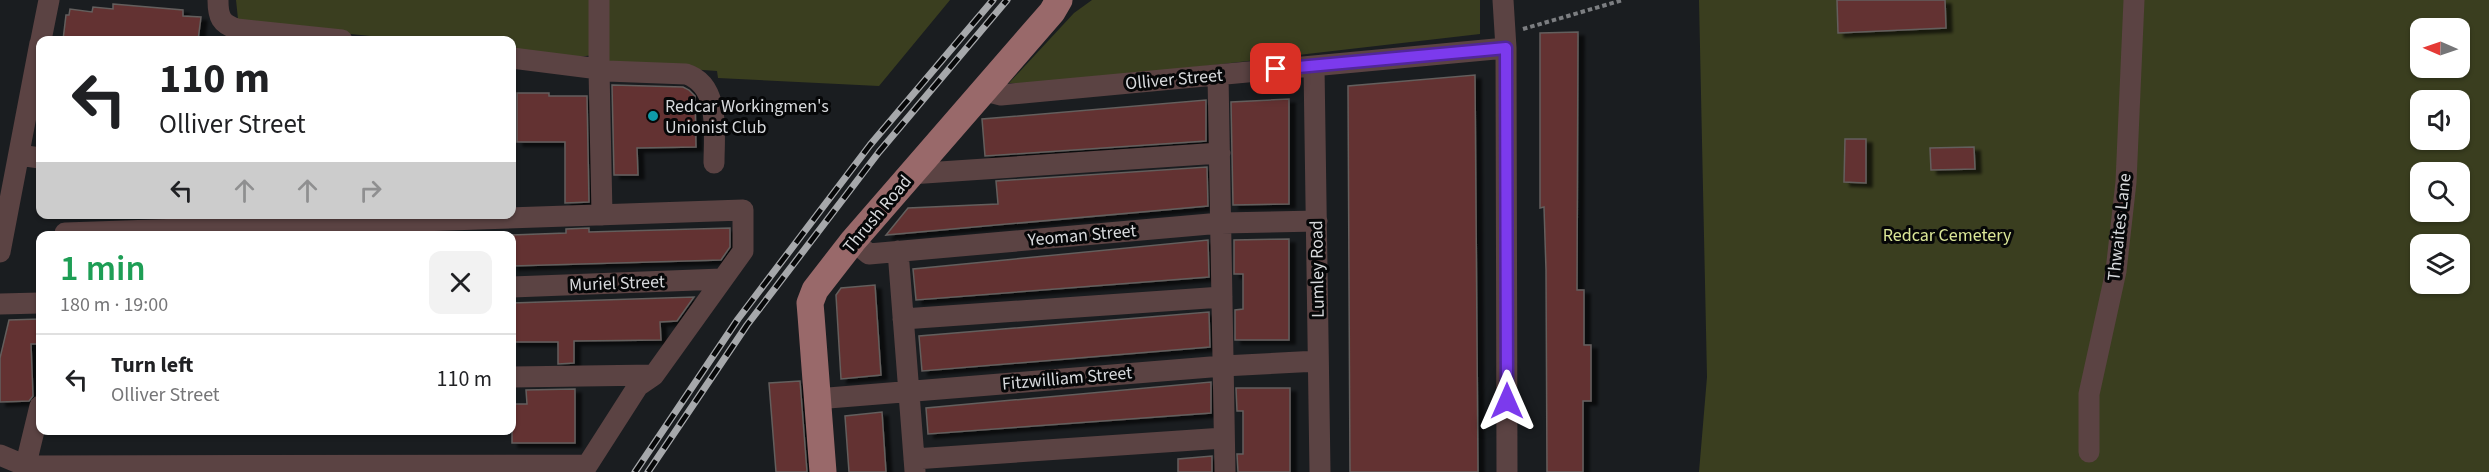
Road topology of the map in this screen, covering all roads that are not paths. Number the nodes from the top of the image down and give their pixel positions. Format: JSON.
{"nodes":[{"id":1,"x":49,"y":0,"type":"edge"},
{"id":2,"x":218,"y":0,"type":"edge"},
{"id":3,"x":599,"y":0,"type":"edge"},
{"id":4,"x":1059,"y":0,"type":"edge"},
{"id":5,"x":1503,"y":0,"type":"edge"},
{"id":6,"x":2134,"y":0,"type":"edge"},
{"id":7,"x":42,"y":36,"type":"edge"},
{"id":8,"x":304,"y":36,"type":"edge"},
{"id":9,"x":1506,"y":41,"type":"junction"},
{"id":10,"x":516,"y":59,"type":"edge"},
{"id":11,"x":1314,"y":66,"type":"junction"},
{"id":12,"x":36,"y":68,"type":"edge"},
{"id":13,"x":598,"y":69,"type":"junction"},
{"id":14,"x":1218,"y":75,"type":"junction"},
{"id":15,"x":993,"y":93,"type":"junction"},
{"id":16,"x":1220,"y":153,"type":"junction"},
{"id":17,"x":19,"y":155,"type":"junction"},
{"id":18,"x":36,"y":157,"type":"edge"},
{"id":19,"x":714,"y":163,"type":"dead end"},
{"id":20,"x":910,"y":174,"type":"junction"},
{"id":21,"x":602,"y":215,"type":"junction"},
{"id":22,"x":516,"y":218,"type":"edge"},
{"id":23,"x":483,"y":219,"type":"edge"},
{"id":24,"x":1317,"y":221,"type":"junction"},
{"id":25,"x":1221,"y":223,"type":"junction"},
{"id":26,"x":125,"y":231,"type":"edge"},
{"id":27,"x":853,"y":241,"type":"junction"},
{"id":28,"x":898,"y":251,"type":"junction"},
{"id":29,"x":0,"y":252,"type":"edge"},
{"id":30,"x":722,"y":279,"type":"junction"},
{"id":31,"x":516,"y":287,"type":"edge"},
{"id":32,"x":1222,"y":297,"type":"junction"},
{"id":33,"x":36,"y":303,"type":"edge"},
{"id":34,"x":0,"y":304,"type":"edge"},
{"id":35,"x":903,"y":319,"type":"junction"},
{"id":36,"x":1318,"y":361,"type":"junction"},
{"id":37,"x":1223,"y":366,"type":"junction"},
{"id":38,"x":654,"y":375,"type":"junction"},
{"id":39,"x":516,"y":377,"type":"edge"},
{"id":40,"x":909,"y":391,"type":"junction"},
{"id":41,"x":816,"y":399,"type":"junction"},
{"id":42,"x":36,"y":423,"type":"edge"},
{"id":43,"x":1224,"y":438,"type":"junction"},
{"id":44,"x":2089,"y":452,"type":"dead end"},
{"id":45,"x":0,"y":455,"type":"edge"},
{"id":46,"x":915,"y":466,"type":"edge"},
{"id":47,"x":25,"y":469,"type":"edge"},
{"id":48,"x":585,"y":469,"type":"edge"},
{"id":49,"x":823,"y":472,"type":"edge"},
{"id":50,"x":1225,"y":472,"type":"edge"},
{"id":51,"x":1320,"y":472,"type":"edge"},
{"id":52,"x":1507,"y":472,"type":"edge"}],
"edges":[{"from":1,"to":7,"type":"street"},
{"from":2,"to":8,"type":"street"},
{"from":3,"to":13,"type":"street"},
{"from":4,"to":15,"type":"main road","name":"Thrush Road"},
{"from":5,"to":9,"type":"street"},
{"from":6,"to":44,"type":"street","name":"Thwaites Lane"},
{"from":9,"to":11,"type":"street","name":"Olliver Street"},
{"from":9,"to":52,"type":"street"},
{"from":10,"to":13,"type":"street"},
{"from":11,"to":14,"type":"street","name":"Olliver Street"},
{"from":11,"to":24,"type":"street","name":"Lumley Road"},
{"from":12,"to":17,"type":"street"},
{"from":13,"to":19,"type":"street"},
{"from":13,"to":21,"type":"street"},
{"from":14,"to":15,"type":"street","name":"Olliver Street"},
{"from":14,"to":16,"type":"street"},
{"from":15,"to":20,"type":"main road","name":"Thrush Road"},
{"from":16,"to":20,"type":"street"},
{"from":16,"to":25,"type":"street"},
{"from":17,"to":18,"type":"street"},
{"from":17,"to":29,"type":"street"},
{"from":20,"to":27,"type":"main road","name":"Thrush Road"},
{"from":21,"to":22,"type":"street"},
{"from":21,"to":30,"type":"street"},
{"from":23,"to":26,"type":"street"},
{"from":24,"to":25,"type":"street","name":"Yeoman Street"},
{"from":24,"to":36,"type":"street","name":"Lumley Road"},
{"from":25,"to":28,"type":"street","name":"Yeoman Street"},
{"from":25,"to":32,"type":"street"},
{"from":27,"to":28,"type":"street","name":"Yeoman Street"},
{"from":27,"to":41,"type":"main road","name":"Thrush Road"},
{"from":28,"to":35,"type":"street"},
{"from":30,"to":31,"type":"street","name":"Muriel Street"},
{"from":30,"to":38,"type":"street"},
{"from":32,"to":35,"type":"street"},
{"from":32,"to":37,"type":"street"},
{"from":33,"to":34,"type":"street"},
{"from":35,"to":40,"type":"street"},
{"from":36,"to":37,"type":"street","name":"Fitzwilliam Street"},
{"from":36,"to":51,"type":"street","name":"Lumley Road"},
{"from":37,"to":40,"type":"street","name":"Fitzwilliam Street"},
{"from":37,"to":43,"type":"street"},
{"from":38,"to":39,"type":"street"},
{"from":38,"to":48,"type":"street"},
{"from":40,"to":41,"type":"street","name":"Fitzwilliam Street"},
{"from":40,"to":46,"type":"street"},
{"from":41,"to":49,"type":"main road","name":"Thrush Road"},
{"from":42,"to":47,"type":"street"},
{"from":43,"to":46,"type":"street"},
{"from":43,"to":50,"type":"street"},
{"from":45,"to":47,"type":"street"},
{"from":47,"to":48,"type":"street"}]}
